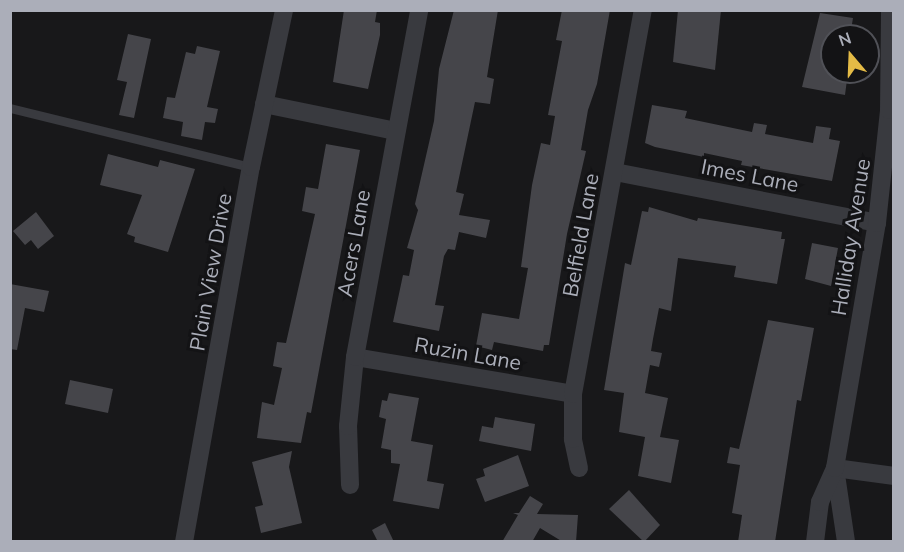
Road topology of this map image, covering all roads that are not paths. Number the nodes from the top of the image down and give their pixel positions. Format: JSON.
{"nodes":[{"id":1,"x":284,"y":10,"type":"edge"},
{"id":2,"x":419,"y":10,"type":"edge"},
{"id":3,"x":643,"y":10,"type":"edge"},
{"id":4,"x":890,"y":10,"type":"edge"},
{"id":5,"x":264,"y":104,"type":"junction"},
{"id":6,"x":10,"y":108,"type":"edge"},
{"id":7,"x":396,"y":131,"type":"junction"},
{"id":8,"x":251,"y":167,"type":"junction"},
{"id":9,"x":615,"y":172,"type":"junction"},
{"id":10,"x":877,"y":223,"type":"junction"},
{"id":11,"x":355,"y":357,"type":"junction"},
{"id":12,"x":573,"y":394,"type":"junction"},
{"id":13,"x":579,"y":468,"type":"dead end"},
{"id":14,"x":835,"y":468,"type":"junction"},
{"id":15,"x":894,"y":476,"type":"edge"},
{"id":16,"x":350,"y":485,"type":"dead end"},
{"id":17,"x":184,"y":542,"type":"edge"},
{"id":18,"x":815,"y":542,"type":"edge"},
{"id":19,"x":846,"y":542,"type":"edge"}],
"edges":[{"from":1,"to":5,"type":"street","name":"Plain View Drive"},
{"from":2,"to":7,"type":"street","name":"Acers Lane"},
{"from":3,"to":9,"type":"street","name":"Belfield Lane"},
{"from":4,"to":10,"type":"street","name":"Halliday Avenue"},
{"from":5,"to":7,"type":"street"},
{"from":5,"to":8,"type":"street","name":"Plain View Drive"},
{"from":6,"to":8,"type":"lane"},
{"from":7,"to":11,"type":"street","name":"Acers Lane"},
{"from":8,"to":17,"type":"street","name":"Plain View Drive"},
{"from":9,"to":10,"type":"street","name":"Imes Lane"},
{"from":9,"to":12,"type":"street","name":"Belfield Lane"},
{"from":10,"to":14,"type":"street","name":"Halliday Avenue"},
{"from":11,"to":12,"type":"street","name":"Ruzin Lane"},
{"from":11,"to":16,"type":"street","name":"Acers Lane"},
{"from":12,"to":13,"type":"street","name":"Belfield Lane"},
{"from":14,"to":15,"type":"street"},
{"from":14,"to":18,"type":"street","name":"Halliday Avenue"},
{"from":14,"to":19,"type":"street","name":"Halliday Avenue"}]}
